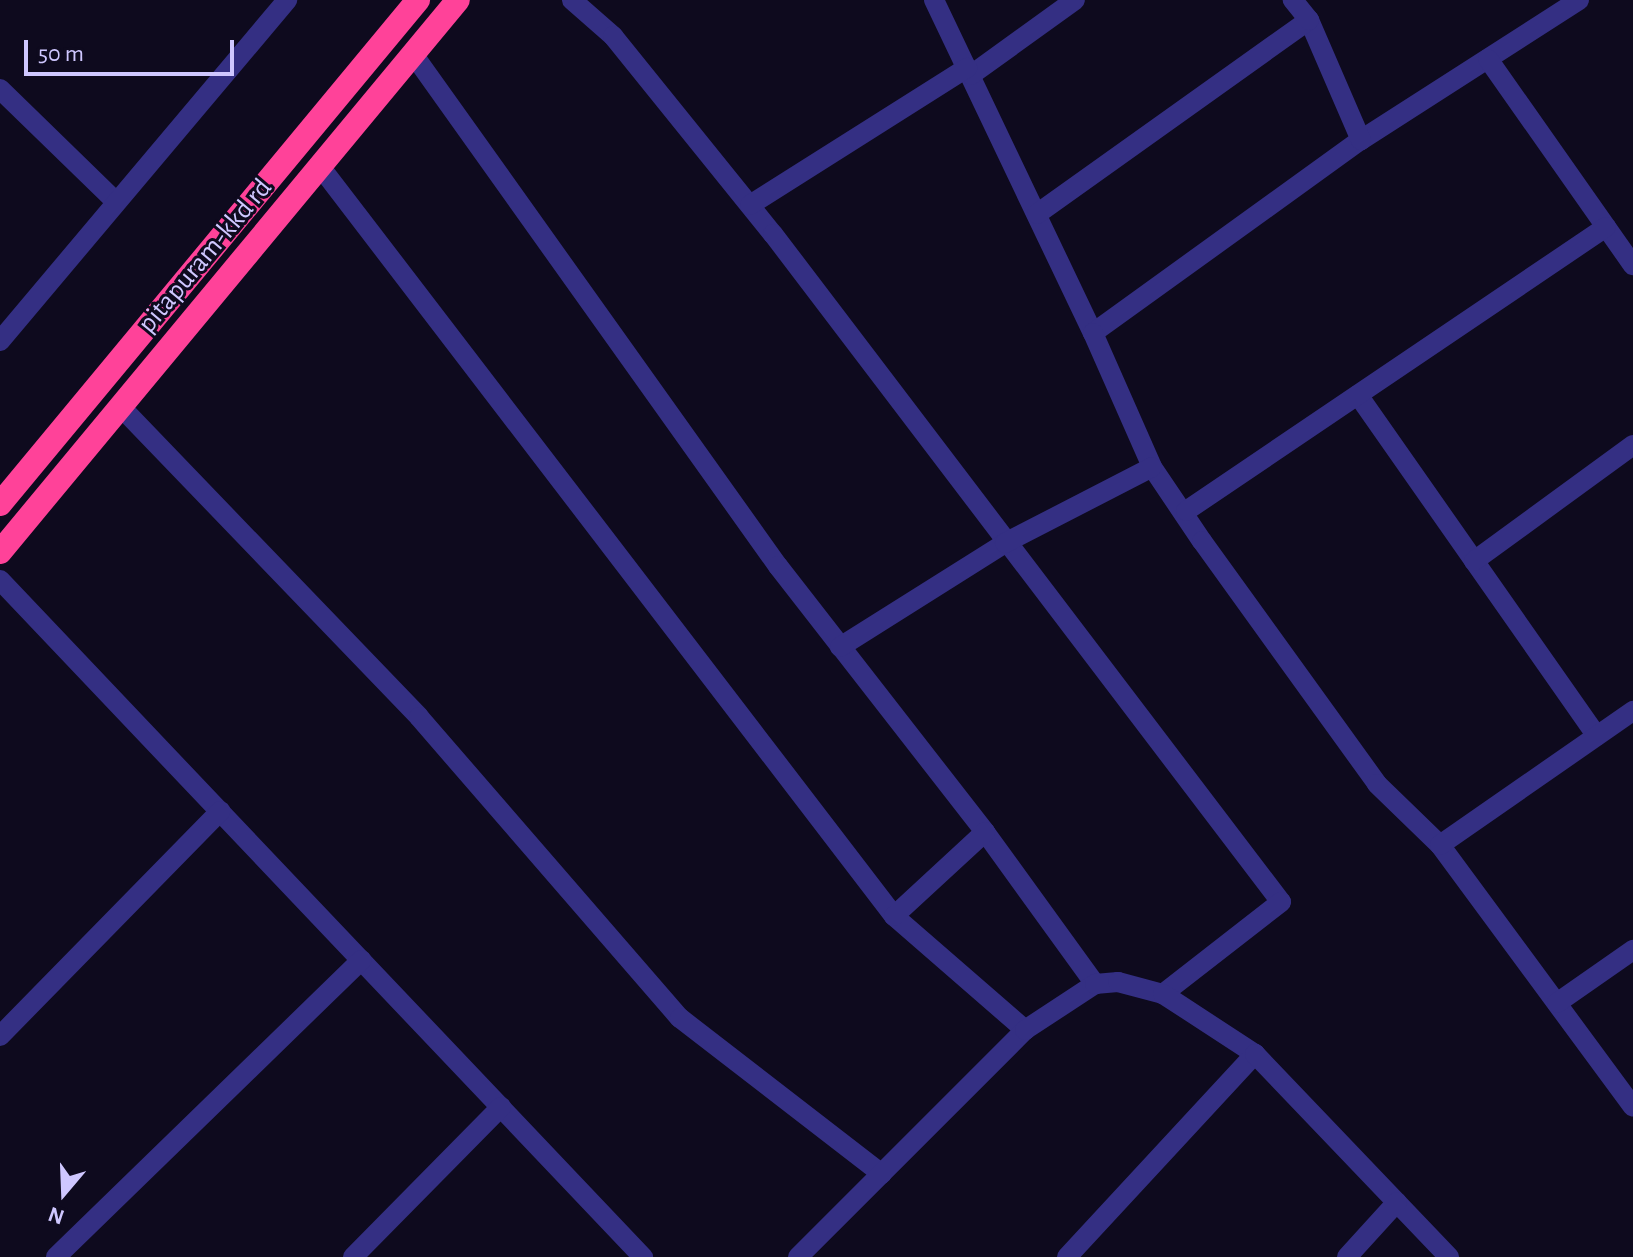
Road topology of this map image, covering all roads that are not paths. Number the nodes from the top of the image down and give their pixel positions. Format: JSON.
{"nodes":[{"id":1,"x":287,"y":0,"type":"edge"},
{"id":2,"x":418,"y":0,"type":"edge"},
{"id":3,"x":458,"y":0,"type":"edge"},
{"id":4,"x":572,"y":0,"type":"edge"},
{"id":5,"x":934,"y":0,"type":"edge"},
{"id":6,"x":1075,"y":0,"type":"edge"},
{"id":7,"x":1293,"y":0,"type":"edge"},
{"id":8,"x":1567,"y":3,"type":"edge"},
{"id":9,"x":1309,"y":20,"type":"junction"},
{"id":10,"x":413,"y":54,"type":"junction"},
{"id":11,"x":1488,"y":59,"type":"junction"},
{"id":12,"x":969,"y":71,"type":"junction"},
{"id":13,"x":0,"y":89,"type":"edge"},
{"id":14,"x":1361,"y":140,"type":"junction"},
{"id":15,"x":319,"y":165,"type":"junction"},
{"id":16,"x":114,"y":200,"type":"junction"},
{"id":17,"x":750,"y":205,"type":"junction"},
{"id":18,"x":1037,"y":214,"type":"junction"},
{"id":19,"x":1606,"y":227,"type":"junction"},
{"id":20,"x":1633,"y":265,"type":"edge"},
{"id":21,"x":1093,"y":333,"type":"junction"},
{"id":22,"x":0,"y":341,"type":"edge"},
{"id":23,"x":1358,"y":395,"type":"junction"},
{"id":24,"x":120,"y":406,"type":"junction"},
{"id":25,"x":1633,"y":445,"type":"edge"},
{"id":26,"x":1152,"y":467,"type":"junction"},
{"id":27,"x":0,"y":504,"type":"edge"},
{"id":28,"x":1186,"y":511,"type":"junction"},
{"id":29,"x":1005,"y":543,"type":"junction"},
{"id":30,"x":0,"y":552,"type":"edge"},
{"id":31,"x":1474,"y":561,"type":"junction"},
{"id":32,"x":0,"y":580,"type":"edge"},
{"id":33,"x":840,"y":647,"type":"junction"},
{"id":34,"x":1633,"y":711,"type":"edge"},
{"id":35,"x":1597,"y":736,"type":"junction"},
{"id":36,"x":220,"y":811,"type":"junction"},
{"id":37,"x":985,"y":832,"type":"junction"},
{"id":38,"x":1440,"y":845,"type":"junction"},
{"id":39,"x":894,"y":916,"type":"junction"},
{"id":40,"x":1633,"y":950,"type":"edge"},
{"id":41,"x":361,"y":960,"type":"junction"},
{"id":42,"x":1095,"y":984,"type":"junction"},
{"id":43,"x":1163,"y":994,"type":"junction"},
{"id":44,"x":1557,"y":1003,"type":"junction"},
{"id":45,"x":1025,"y":1030,"type":"junction"},
{"id":46,"x":0,"y":1036,"type":"edge"},
{"id":47,"x":1255,"y":1054,"type":"junction"},
{"id":48,"x":501,"y":1107,"type":"junction"},
{"id":49,"x":1633,"y":1107,"type":"edge"},
{"id":50,"x":882,"y":1174,"type":"junction"},
{"id":51,"x":1397,"y":1202,"type":"junction"},
{"id":52,"x":56,"y":1257,"type":"edge"},
{"id":53,"x":353,"y":1257,"type":"edge"},
{"id":54,"x":643,"y":1257,"type":"edge"},
{"id":55,"x":798,"y":1257,"type":"edge"},
{"id":56,"x":1067,"y":1257,"type":"edge"},
{"id":57,"x":1347,"y":1257,"type":"edge"},
{"id":58,"x":1449,"y":1257,"type":"edge"}],
"edges":[{"from":1,"to":16,"type":"street"},
{"from":2,"to":27,"type":"highway"},
{"from":3,"to":10,"type":"highway","name":"pitapuram-kkd rd"},
{"from":4,"to":17,"type":"street"},
{"from":5,"to":12,"type":"street"},
{"from":6,"to":12,"type":"street"},
{"from":7,"to":9,"type":"street"},
{"from":8,"to":11,"type":"street"},
{"from":9,"to":14,"type":"street"},
{"from":9,"to":18,"type":"street"},
{"from":10,"to":15,"type":"highway","name":"pitapuram-kkd rd"},
{"from":10,"to":33,"type":"street"},
{"from":11,"to":14,"type":"street"},
{"from":11,"to":19,"type":"street"},
{"from":12,"to":17,"type":"street"},
{"from":12,"to":18,"type":"street"},
{"from":13,"to":16,"type":"street"},
{"from":14,"to":21,"type":"street"},
{"from":15,"to":24,"type":"highway","name":"pitapuram-kkd rd"},
{"from":15,"to":39,"type":"street"},
{"from":16,"to":22,"type":"street"},
{"from":17,"to":29,"type":"street"},
{"from":18,"to":21,"type":"street"},
{"from":19,"to":20,"type":"street"},
{"from":19,"to":23,"type":"street"},
{"from":21,"to":26,"type":"street"},
{"from":23,"to":28,"type":"street"},
{"from":23,"to":31,"type":"street"},
{"from":24,"to":30,"type":"highway","name":"pitapuram-kkd rd"},
{"from":24,"to":50,"type":"street"},
{"from":25,"to":31,"type":"street"},
{"from":26,"to":28,"type":"street"},
{"from":26,"to":29,"type":"street"},
{"from":28,"to":38,"type":"street"},
{"from":29,"to":33,"type":"street"},
{"from":29,"to":43,"type":"street"},
{"from":31,"to":35,"type":"street"},
{"from":32,"to":36,"type":"street"},
{"from":33,"to":37,"type":"street"},
{"from":34,"to":35,"type":"street"},
{"from":35,"to":38,"type":"street"},
{"from":36,"to":41,"type":"street"},
{"from":36,"to":46,"type":"street"},
{"from":37,"to":39,"type":"street"},
{"from":37,"to":42,"type":"street"},
{"from":38,"to":44,"type":"street"},
{"from":39,"to":45,"type":"street"},
{"from":40,"to":44,"type":"street"},
{"from":41,"to":48,"type":"street"},
{"from":41,"to":52,"type":"street"},
{"from":42,"to":43,"type":"street"},
{"from":42,"to":45,"type":"street"},
{"from":43,"to":47,"type":"street"},
{"from":44,"to":49,"type":"street"},
{"from":45,"to":50,"type":"street"},
{"from":47,"to":51,"type":"street"},
{"from":47,"to":56,"type":"street"},
{"from":48,"to":53,"type":"street"},
{"from":48,"to":54,"type":"street"},
{"from":50,"to":55,"type":"street"},
{"from":51,"to":57,"type":"street"},
{"from":51,"to":58,"type":"street"}]}
